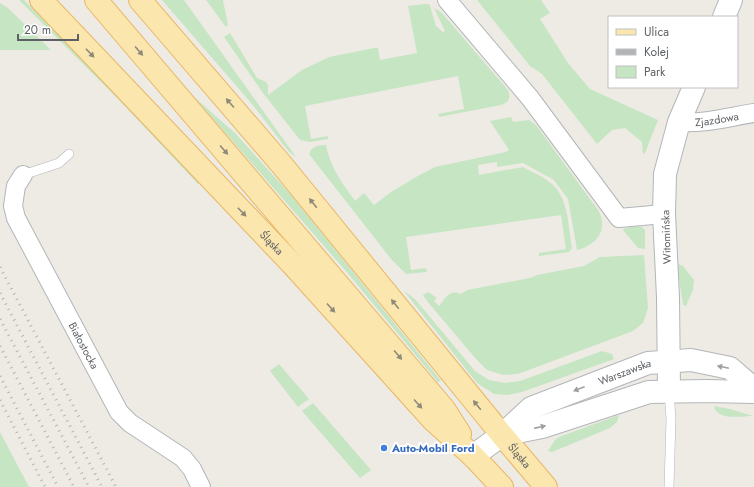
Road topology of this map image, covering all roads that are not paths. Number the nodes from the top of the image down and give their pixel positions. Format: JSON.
{"nodes":[{"id":1,"x":96,"y":0,"type":"edge"},
{"id":2,"x":140,"y":0,"type":"edge"},
{"id":3,"x":447,"y":0,"type":"edge"},
{"id":4,"x":731,"y":0,"type":"edge"},
{"id":5,"x":47,"y":7,"type":"edge"},
{"id":6,"x":724,"y":16,"type":"edge"},
{"id":7,"x":694,"y":88,"type":"edge"},
{"id":8,"x":754,"y":113,"type":"edge"},
{"id":9,"x":679,"y":122,"type":"junction"},
{"id":10,"x":69,"y":154,"type":"dead end"},
{"id":11,"x":23,"y":175,"type":"joint"},
{"id":12,"x":664,"y":214,"type":"junction"},
{"id":13,"x":669,"y":361,"type":"junction"},
{"id":14,"x":754,"y":389,"type":"edge"},
{"id":15,"x":669,"y":391,"type":"junction"},
{"id":16,"x":754,"y":392,"type":"edge"},
{"id":17,"x":502,"y":435,"type":"junction"},
{"id":18,"x":473,"y":456,"type":"junction"},
{"id":19,"x":201,"y":487,"type":"edge"},
{"id":20,"x":502,"y":487,"type":"edge"},
{"id":21,"x":546,"y":487,"type":"edge"},
{"id":22,"x":669,"y":487,"type":"edge"}],
"edges":[{"from":1,"to":18,"type":"main road","one_way":true},
{"from":17,"to":2,"type":"main road","name":"Śląska","one_way":true},
{"from":3,"to":12,"type":"street"},
{"from":4,"to":6,"type":"street"},
{"from":5,"to":18,"type":"main road","name":"Śląska","one_way":true},
{"from":7,"to":9,"type":"street","name":"Witomińska"},
{"from":8,"to":9,"type":"street","name":"Zjazdowa"},
{"from":9,"to":12,"type":"street","name":"Witomińska"},
{"from":10,"to":11,"type":"lane"},
{"from":11,"to":19,"type":"street","name":"Białostocka"},
{"from":12,"to":13,"type":"street","name":"Witomińska"},
{"from":14,"to":13,"type":"street","name":"Warszawska","one_way":true},
{"from":13,"to":15,"type":"street","name":"Witomińska"},
{"from":13,"to":17,"type":"street","name":"Warszawska","one_way":true},
{"from":15,"to":16,"type":"street","name":"Warszawska"},
{"from":17,"to":15,"type":"street","name":"Warszawska","one_way":true},
{"from":15,"to":22,"type":"lane"},
{"from":17,"to":18,"type":"street","name":"Warszawska"},
{"from":17,"to":21,"type":"main road","name":"Śląska"},
{"from":18,"to":20,"type":"main road","name":"Śląska"}]}
